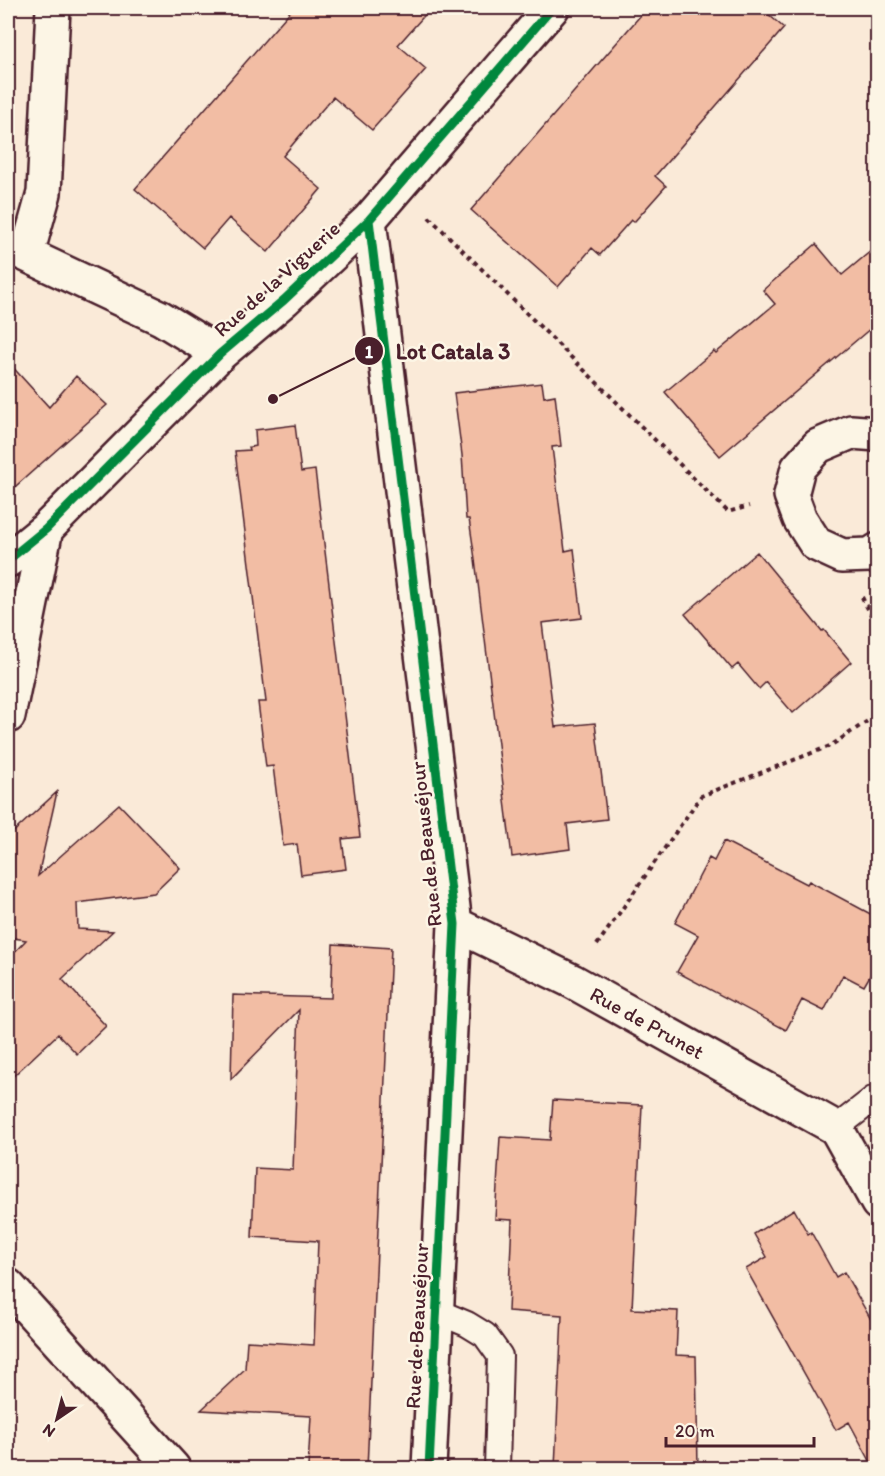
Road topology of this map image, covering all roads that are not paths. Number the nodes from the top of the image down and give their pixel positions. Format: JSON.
{"nodes":[{"id":1,"x":53,"y":8,"type":"edge"},
{"id":2,"x":552,"y":8,"type":"edge"},
{"id":3,"x":369,"y":220,"type":"junction"},
{"id":4,"x":17,"y":250,"type":"edge"},
{"id":5,"x":220,"y":354,"type":"junction"},
{"id":6,"x":878,"y":434,"type":"edge"},
{"id":7,"x":46,"y":529,"type":"junction"},
{"id":8,"x":878,"y":550,"type":"edge"},
{"id":9,"x":8,"y":560,"type":"edge"},
{"id":10,"x":8,"y":716,"type":"edge"},
{"id":11,"x":455,"y":924,"type":"junction"},
{"id":12,"x":878,"y":1098,"type":"edge"},
{"id":13,"x":836,"y":1128,"type":"junction"},
{"id":14,"x":878,"y":1203,"type":"edge"},
{"id":15,"x":8,"y":1287,"type":"edge"},
{"id":16,"x":436,"y":1311,"type":"junction"},
{"id":17,"x":172,"y":1468,"type":"edge"},
{"id":18,"x":429,"y":1468,"type":"edge"},
{"id":19,"x":497,"y":1468,"type":"edge"}],
"edges":[{"from":1,"to":4,"type":"street"},
{"from":2,"to":3,"type":"street","name":"Rue de la Viguerie"},
{"from":3,"to":5,"type":"street","name":"Rue de la Viguerie"},
{"from":3,"to":11,"type":"street","name":"Rue de Beauséjour"},
{"from":4,"to":5,"type":"street"},
{"from":5,"to":7,"type":"street","name":"Rue de la Viguerie"},
{"from":6,"to":8,"type":"street"},
{"from":7,"to":9,"type":"street","name":"Rue de la Viguerie"},
{"from":7,"to":10,"type":"street"},
{"from":11,"to":13,"type":"street","name":"Rue de Prunet"},
{"from":11,"to":16,"type":"street","name":"Rue de Beauséjour"},
{"from":12,"to":13,"type":"lane"},
{"from":13,"to":14,"type":"street"},
{"from":15,"to":17,"type":"street"},
{"from":16,"to":18,"type":"street","name":"Rue de Beauséjour"},
{"from":16,"to":19,"type":"lane","name":"Rue de Beauséjour"}]}
